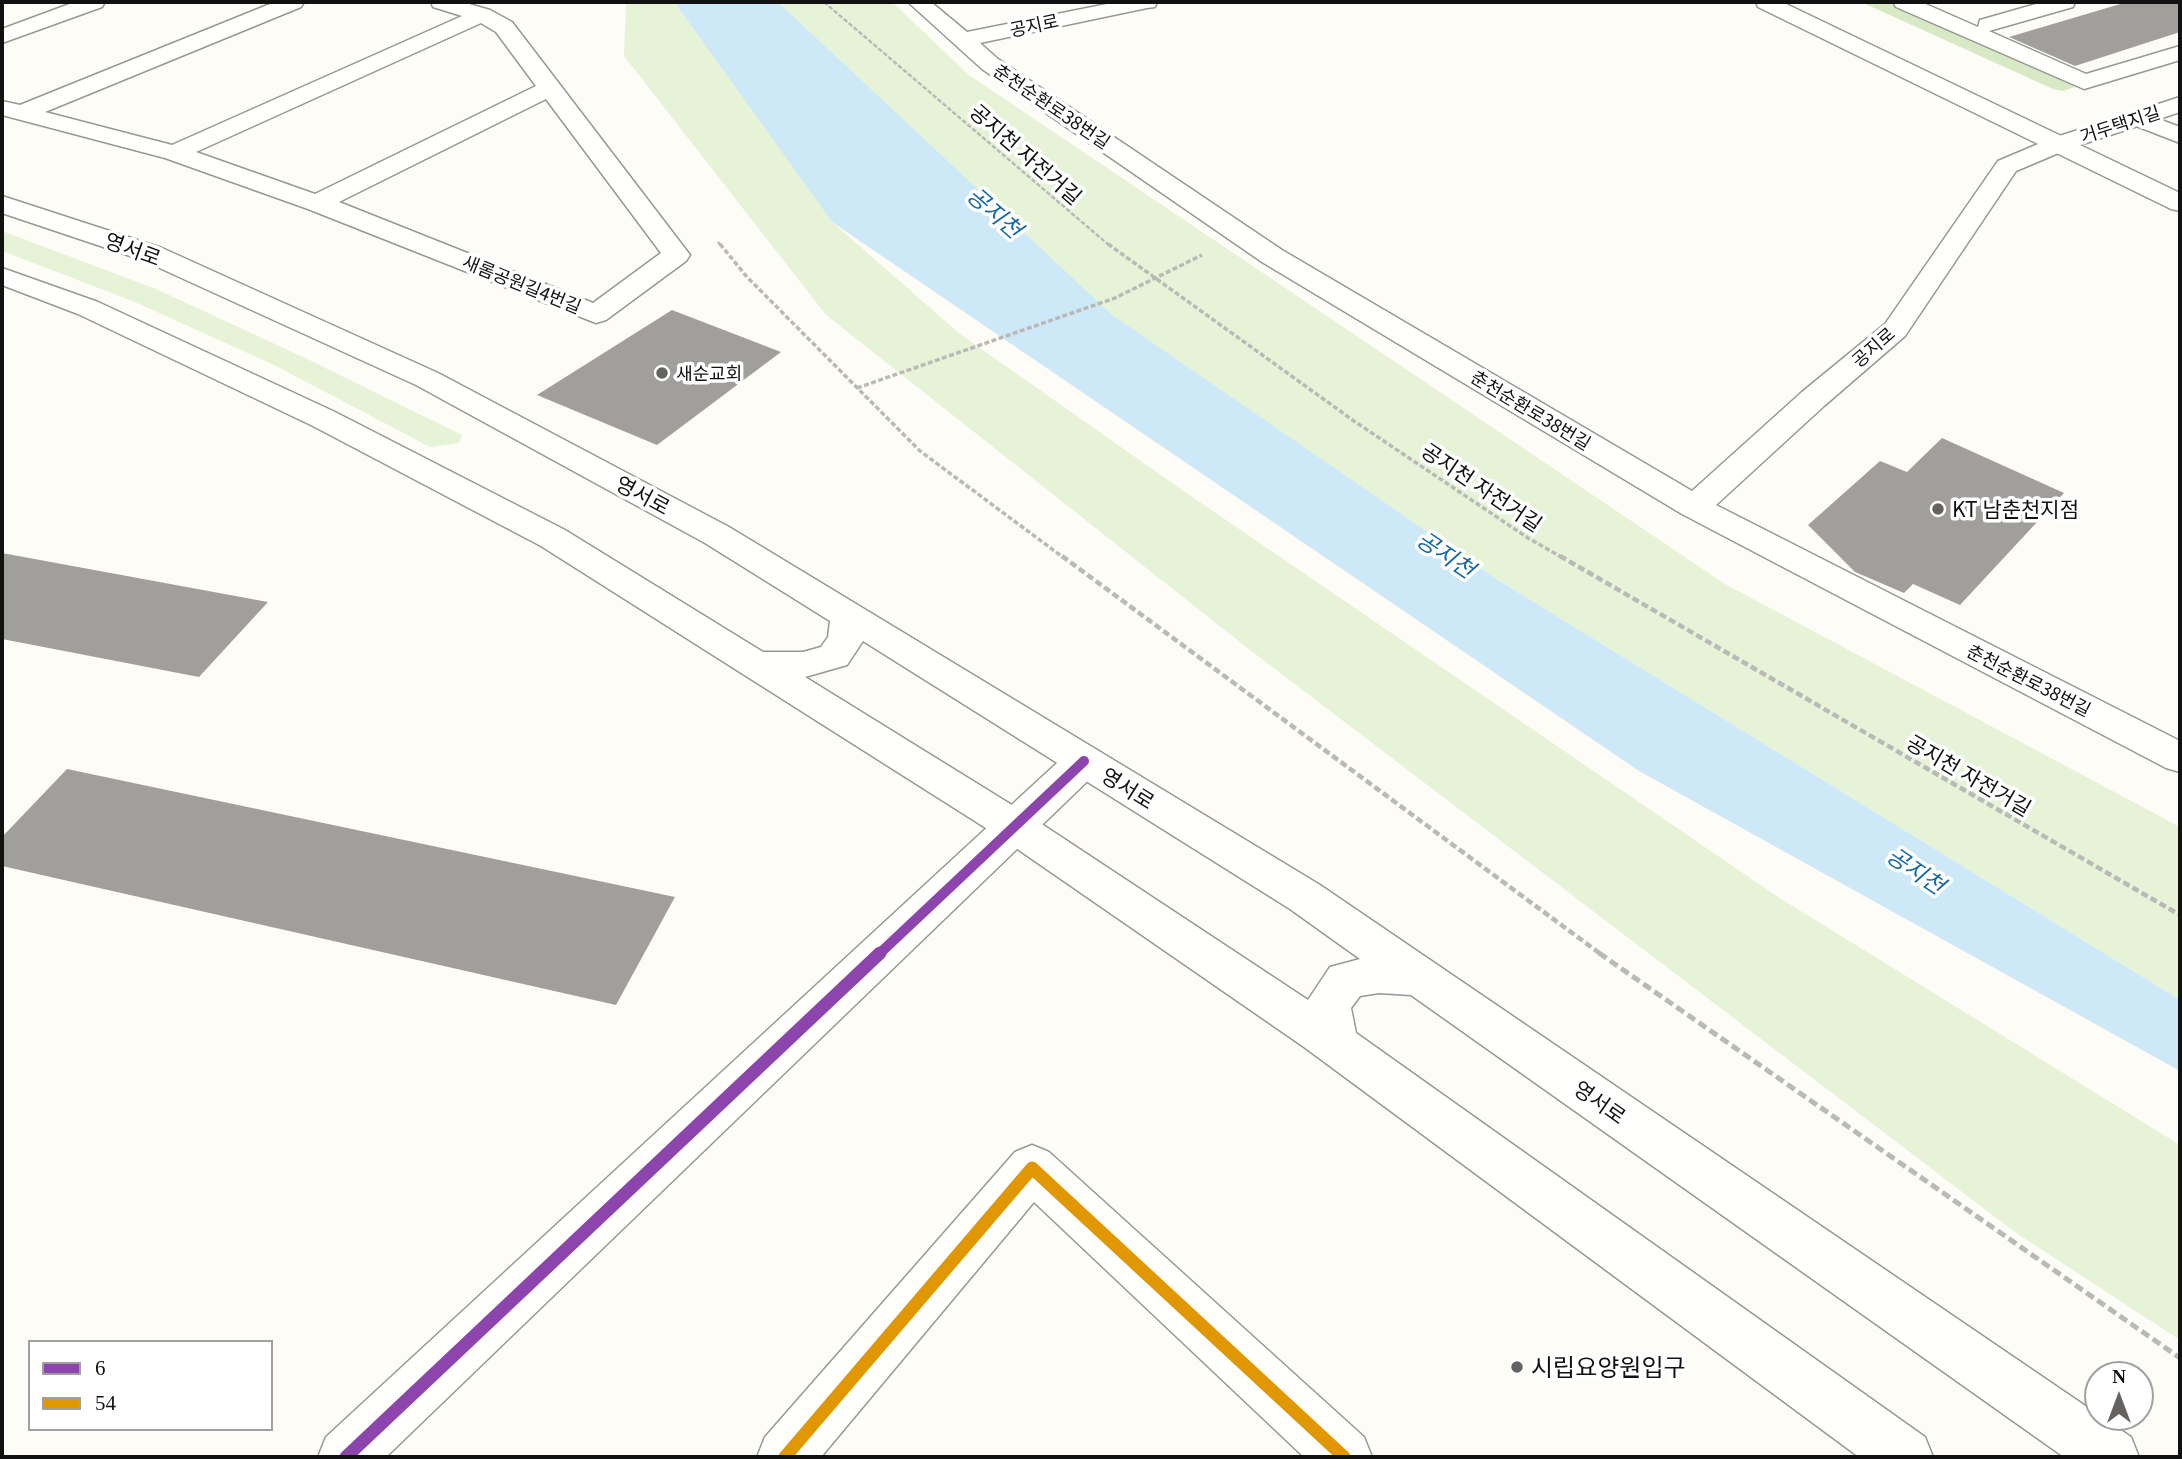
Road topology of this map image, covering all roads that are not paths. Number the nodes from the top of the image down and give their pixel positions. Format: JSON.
{"nodes":[{"id":1,"x":94,"y":2,"type":"edge"},
{"id":2,"x":293,"y":2,"type":"edge"},
{"id":3,"x":441,"y":2,"type":"edge"},
{"id":4,"x":919,"y":2,"type":"edge"},
{"id":5,"x":1147,"y":2,"type":"edge"},
{"id":6,"x":1766,"y":2,"type":"edge"},
{"id":7,"x":1904,"y":2,"type":"edge"},
{"id":8,"x":2065,"y":2,"type":"edge"},
{"id":9,"x":482,"y":15,"type":"junction"},
{"id":10,"x":1988,"y":25,"type":"dead end"},
{"id":11,"x":2,"y":36,"type":"edge"},
{"id":12,"x":963,"y":40,"type":"junction"},
{"id":13,"x":2180,"y":53,"type":"edge"},
{"id":14,"x":550,"y":88,"type":"junction"},
{"id":15,"x":2180,"y":104,"type":"edge"},
{"id":16,"x":12,"y":111,"type":"edge"},
{"id":17,"x":2140,"y":119,"type":"junction"},
{"id":18,"x":2180,"y":136,"type":"edge"},
{"id":19,"x":2059,"y":144,"type":"junction"},
{"id":20,"x":174,"y":153,"type":"junction"},
{"id":21,"x":317,"y":202,"type":"junction"},
{"id":22,"x":2180,"y":203,"type":"edge"},
{"id":23,"x":2,"y":204,"type":"edge"},
{"id":24,"x":2,"y":276,"type":"edge"},
{"id":25,"x":1694,"y":508,"type":"junction"},
{"id":26,"x":848,"y":615,"type":"junction"},
{"id":27,"x":757,"y":665,"type":"junction"},
{"id":28,"x":2180,"y":758,"type":"edge"},
{"id":29,"x":1084,"y":761,"type":"junction"},
{"id":30,"x":1014,"y":825,"type":"junction"},
{"id":31,"x":1420,"y":977,"type":"junction"},
{"id":32,"x":1335,"y":1044,"type":"junction"},
{"id":33,"x":1341,"y":1456,"type":"edge"},
{"id":34,"x":346,"y":1457,"type":"edge"},
{"id":35,"x":785,"y":1457,"type":"edge"},
{"id":36,"x":1905,"y":1457,"type":"edge"},
{"id":37,"x":2111,"y":1457,"type":"edge"}],
"edges":[{"from":1,"to":11,"type":"street"},
{"from":2,"to":16,"type":"street","name":"새롬공원길4번길"},
{"from":3,"to":9,"type":"street","name":"새롬공원길4번길"},
{"from":4,"to":12,"type":"street","name":"춘천순환로38번길"},
{"from":5,"to":12,"type":"street","name":"공지로"},
{"from":6,"to":19,"type":"street"},
{"from":7,"to":13,"type":"street"},
{"from":8,"to":10,"type":"street"},
{"from":9,"to":14,"type":"street","name":"새롬공원길4번길"},
{"from":9,"to":20,"type":"street"},
{"from":12,"to":25,"type":"street","name":"춘천순환로38번길"},
{"from":14,"to":21,"type":"street"},
{"from":14,"to":21,"type":"street","name":"새롬공원길4번길"},
{"from":15,"to":17,"type":"street","name":"거두택지길"},
{"from":16,"to":20,"type":"street","name":"새롬공원길4번길"},
{"from":17,"to":18,"type":"street"},
{"from":17,"to":19,"type":"street","name":"거두택지길"},
{"from":19,"to":22,"type":"street"},
{"from":19,"to":25,"type":"street","name":"공지로"},
{"from":20,"to":21,"type":"street","name":"새롬공원길4번길"},
{"from":23,"to":26,"type":"street","name":"영서로"},
{"from":24,"to":27,"type":"street"},
{"from":25,"to":28,"type":"street","name":"춘천순환로38번길"},
{"from":26,"to":27,"type":"street"},
{"from":26,"to":29,"type":"street","name":"영서로"},
{"from":27,"to":30,"type":"street"},
{"from":29,"to":30,"type":"street"},
{"from":29,"to":31,"type":"street","name":"영서로"},
{"from":30,"to":32,"type":"street"},
{"from":30,"to":34,"type":"street"},
{"from":31,"to":32,"type":"street"},
{"from":31,"to":37,"type":"street","name":"영서로"},
{"from":32,"to":36,"type":"street"},
{"from":33,"to":35,"type":"street"}]}
